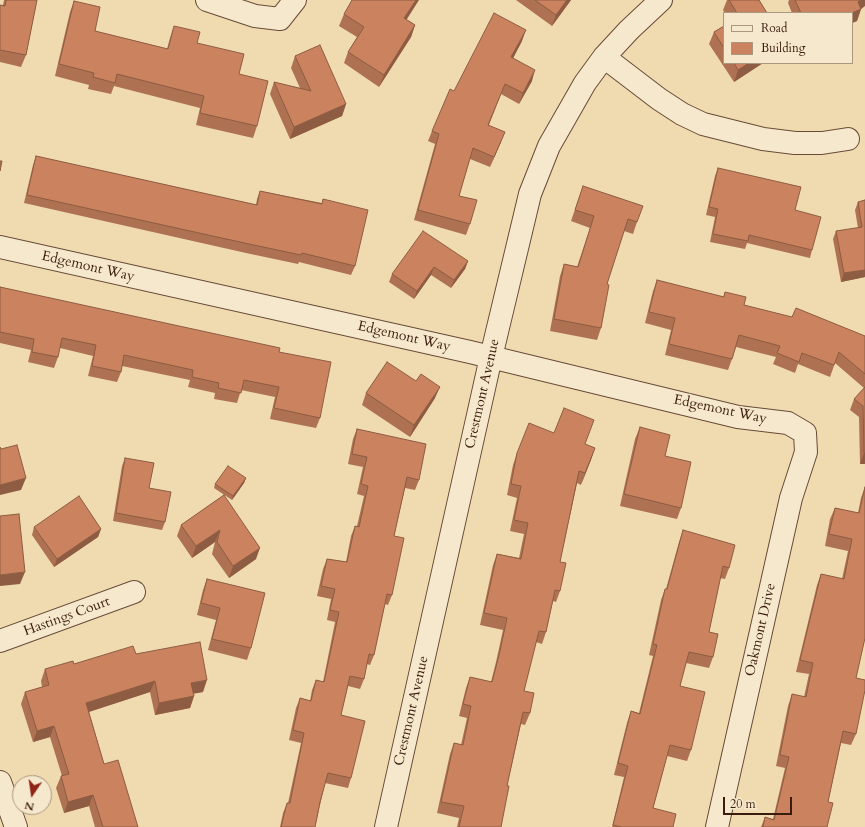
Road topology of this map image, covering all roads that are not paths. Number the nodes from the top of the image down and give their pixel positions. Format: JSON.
{"nodes":[{"id":1,"x":206,"y":0,"type":"edge"},
{"id":2,"x":295,"y":0,"type":"edge"},
{"id":3,"x":661,"y":0,"type":"edge"},
{"id":4,"x":604,"y":56,"type":"junction"},
{"id":5,"x":848,"y":139,"type":"dead end"},
{"id":6,"x":0,"y":247,"type":"edge"},
{"id":7,"x":491,"y":357,"type":"junction"},
{"id":8,"x":805,"y":433,"type":"joint"},
{"id":9,"x":134,"y":592,"type":"dead end"},
{"id":10,"x":0,"y":642,"type":"edge"},
{"id":11,"x":0,"y":782,"type":"edge"},
{"id":12,"x":16,"y":827,"type":"edge"},
{"id":13,"x":386,"y":827,"type":"edge"},
{"id":14,"x":717,"y":827,"type":"edge"}],
"edges":[{"from":1,"to":2,"type":"street"},
{"from":3,"to":4,"type":"street","name":"Crestmont Avenue"},
{"from":4,"to":5,"type":"street"},
{"from":4,"to":7,"type":"street","name":"Crestmont Avenue"},
{"from":6,"to":7,"type":"street","name":"Edgemont Way"},
{"from":7,"to":8,"type":"street","name":"Edgemont Way"},
{"from":7,"to":13,"type":"street","name":"Crestmont Avenue"},
{"from":8,"to":14,"type":"street","name":"Oakmont Drive"},
{"from":9,"to":10,"type":"street","name":"Hastings Court"},
{"from":11,"to":12,"type":"street"}]}
